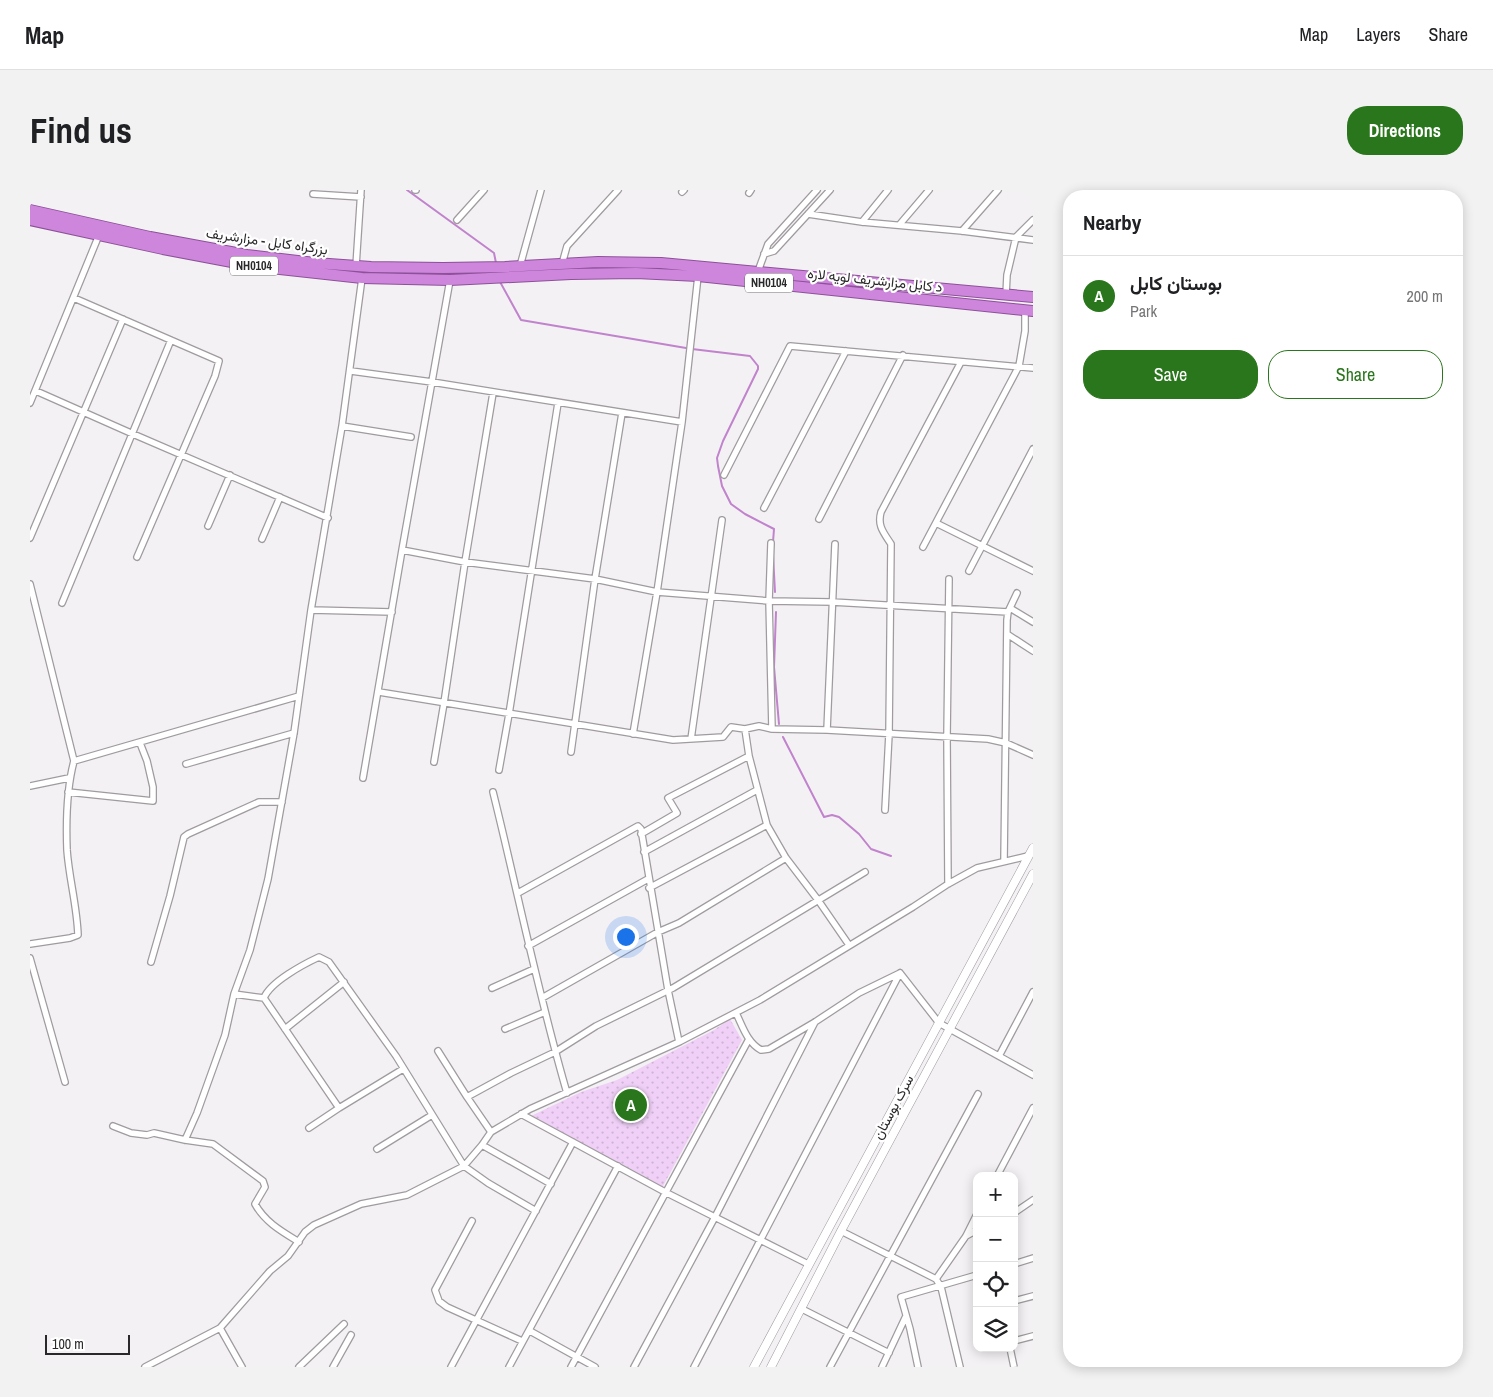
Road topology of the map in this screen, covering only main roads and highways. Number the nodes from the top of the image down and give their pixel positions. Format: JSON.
{"nodes":[{"id":1,"x":30,"y":210,"type":"edge"},
{"id":2,"x":30,"y":220,"type":"edge"},
{"id":3,"x":60,"y":222,"type":"junction"},
{"id":4,"x":196,"y":250,"type":"junction"},
{"id":5,"x":661,"y":263,"type":"junction"},
{"id":6,"x":371,"y":267,"type":"junction"},
{"id":7,"x":443,"y":268,"type":"junction"},
{"id":8,"x":504,"y":272,"type":"junction"},
{"id":9,"x":481,"y":273,"type":"junction"},
{"id":10,"x":661,"y":275,"type":"junction"},
{"id":11,"x":366,"y":278,"type":"junction"},
{"id":12,"x":447,"y":280,"type":"junction"},
{"id":13,"x":1033,"y":297,"type":"edge"},
{"id":14,"x":1029,"y":310,"type":"edge"}],
"edges":[{"from":1,"to":3,"type":"highway","name":"بزرگراه کابل - مزارشریف","number":"NH0104"},
{"from":2,"to":3,"type":"highway","name":"بزرگراه کابل - مزارشریف","number":"NH0104"},
{"from":3,"to":4,"type":"highway","name":"بزرگراه کابل - مزارشریف","number":"NH0104"},
{"from":3,"to":4,"type":"highway","name":"بزرگراه کابل - مزارشریف","number":"NH0104"},
{"from":4,"to":6,"type":"highway","name":"بزرگراه کابل - مزارشریف","number":"NH0104"},
{"from":4,"to":11,"type":"highway","name":"بزرگراه کابل - مزارشریف","number":"NH0104"},
{"from":5,"to":8,"type":"highway","name":"د کابل مزارشریف لویه لاره","number":"NH0104"},
{"from":5,"to":10,"type":"highway"},
{"from":5,"to":13,"type":"highway","name":"د کابل مزارشریف لویه لاره","number":"NH0104"},
{"from":6,"to":7,"type":"highway","name":"بزرگراه کابل - مزارشریف","number":"NH0104"},
{"from":6,"to":11,"type":"highway"},
{"from":7,"to":9,"type":"highway","name":"بزرگراه کابل - مزارشریف","number":"NH0104"},
{"from":7,"to":12,"type":"highway"},
{"from":8,"to":9,"type":"highway","name":"بزرگراه کابل - مزارشریف","number":"NH0104"},
{"from":8,"to":10,"type":"highway","name":"د کابل مزارشریف لویه لاره","number":"NH0104"},
{"from":9,"to":12,"type":"highway","name":"بزرگراه کابل - مزارشریف","number":"NH0104"},
{"from":10,"to":14,"type":"highway","name":"د کابل مزارشریف لویه لاره","number":"NH0104"},
{"from":11,"to":12,"type":"highway","name":"بزرگراه کابل - مزارشریف","number":"NH0104"}]}
